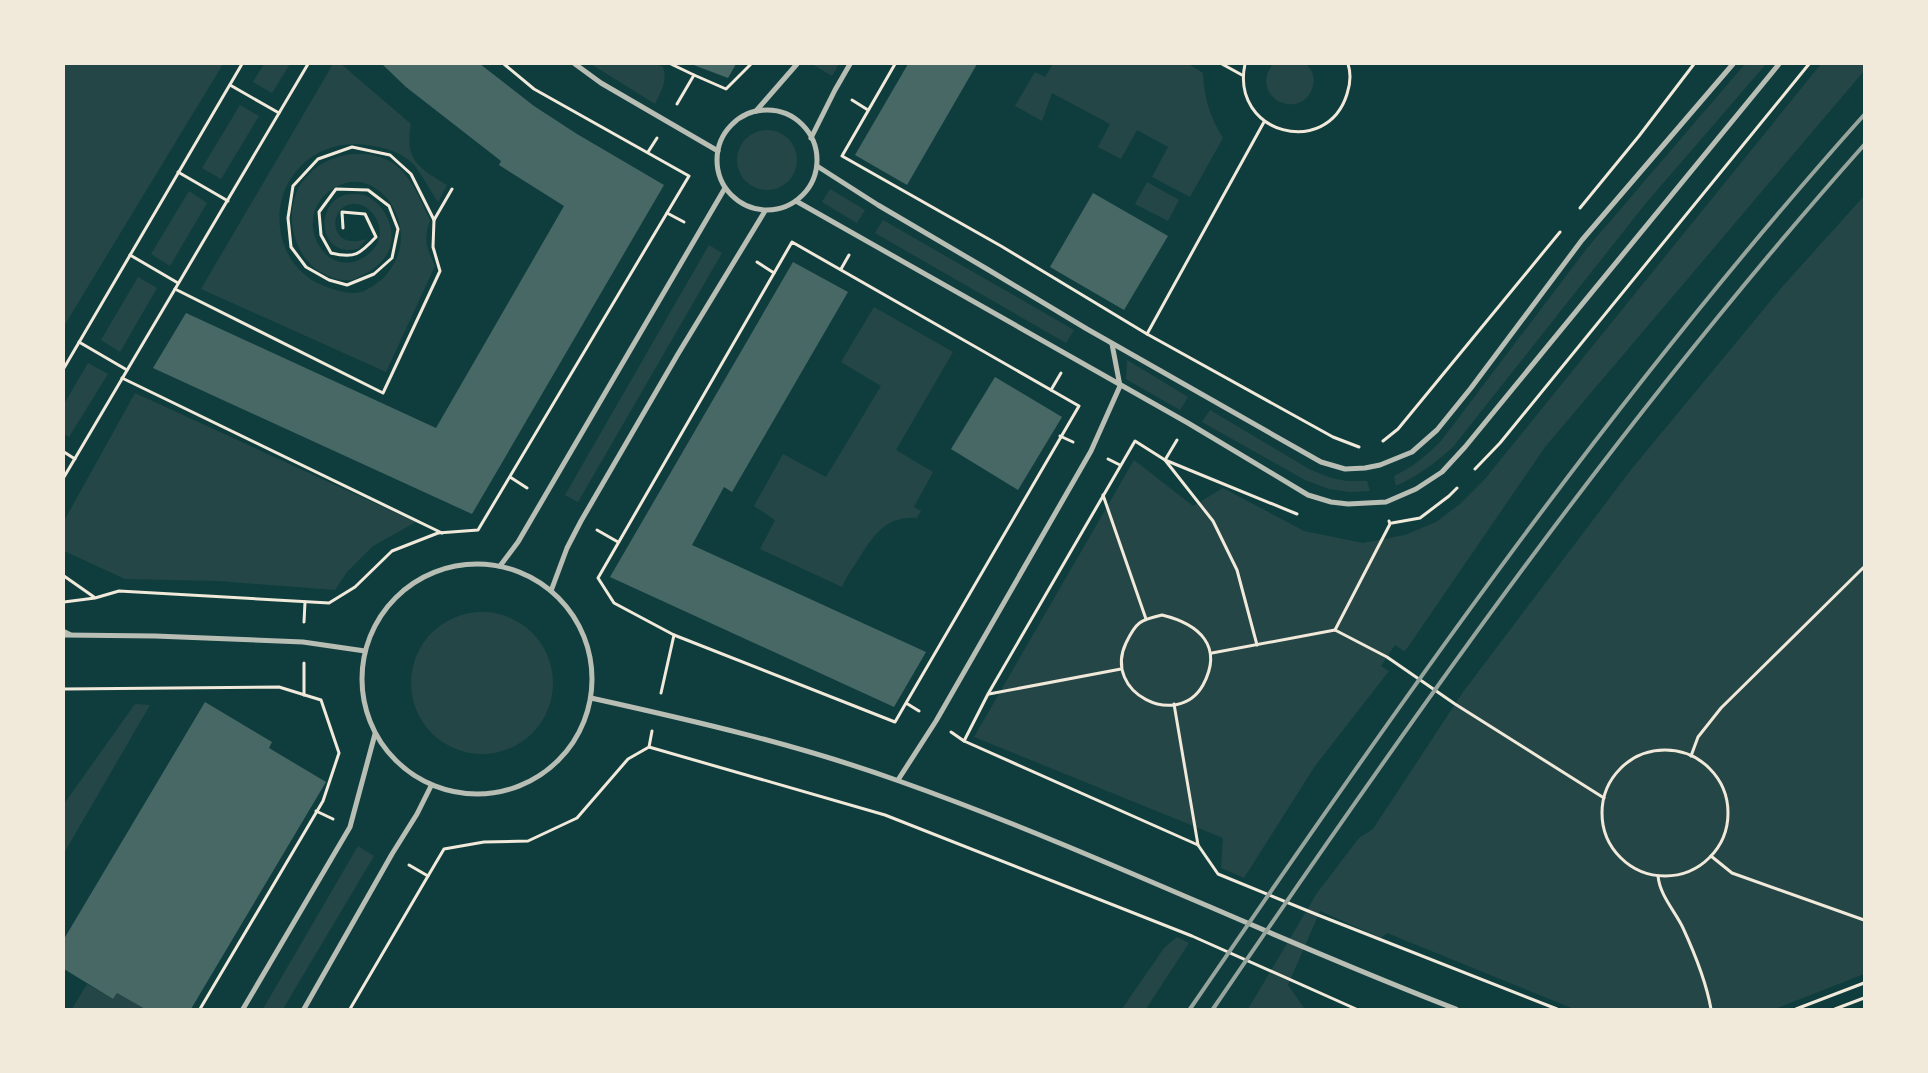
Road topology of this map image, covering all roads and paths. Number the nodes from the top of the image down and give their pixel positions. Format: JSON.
{"nodes":[{"id":1,"x":242,"y":64,"type":"edge"},
{"id":2,"x":308,"y":64,"type":"edge"},
{"id":3,"x":504,"y":64,"type":"edge"},
{"id":4,"x":575,"y":64,"type":"edge"},
{"id":5,"x":671,"y":64,"type":"edge"},
{"id":6,"x":751,"y":64,"type":"edge"},
{"id":7,"x":797,"y":64,"type":"edge"},
{"id":8,"x":850,"y":64,"type":"edge"},
{"id":9,"x":895,"y":64,"type":"edge"},
{"id":10,"x":1222,"y":64,"type":"edge"},
{"id":11,"x":1245,"y":64,"type":"edge"},
{"id":12,"x":1348,"y":64,"type":"edge"},
{"id":13,"x":1694,"y":64,"type":"edge"},
{"id":14,"x":1733,"y":64,"type":"edge"},
{"id":15,"x":1779,"y":64,"type":"edge"},
{"id":16,"x":694,"y":75,"type":"junction"},
{"id":17,"x":1242,"y":75,"type":"junction"},
{"id":18,"x":230,"y":85,"type":"junction"},
{"id":19,"x":756,"y":111,"type":"junction"},
{"id":20,"x":279,"y":113,"type":"junction"},
{"id":21,"x":666,"y":121,"type":"junction"},
{"id":22,"x":1264,"y":122,"type":"junction"},
{"id":23,"x":812,"y":138,"type":"junction"},
{"id":24,"x":718,"y":151,"type":"junction"},
{"id":25,"x":648,"y":152,"type":"junction"},
{"id":26,"x":817,"y":166,"type":"junction"},
{"id":27,"x":178,"y":172,"type":"junction"},
{"id":28,"x":725,"y":188,"type":"junction"},
{"id":29,"x":452,"y":189,"type":"dead end"},
{"id":30,"x":228,"y":201,"type":"junction"},
{"id":31,"x":796,"y":202,"type":"junction"},
{"id":32,"x":765,"y":211,"type":"junction"},
{"id":33,"x":1575,"y":213,"type":"dead end"},
{"id":34,"x":434,"y":220,"type":"junction"},
{"id":35,"x":343,"y":228,"type":"dead end"},
{"id":36,"x":1563,"y":229,"type":"dead end"},
{"id":37,"x":130,"y":255,"type":"junction"},
{"id":38,"x":178,"y":284,"type":"junction"},
{"id":39,"x":175,"y":289,"type":"junction"},
{"id":40,"x":1147,"y":334,"type":"junction"},
{"id":41,"x":79,"y":342,"type":"junction"},
{"id":42,"x":1112,"y":344,"type":"junction"},
{"id":43,"x":64,"y":368,"type":"edge"},
{"id":44,"x":127,"y":370,"type":"junction"},
{"id":45,"x":122,"y":378,"type":"junction"},
{"id":46,"x":1120,"y":386,"type":"junction"},
{"id":47,"x":1367,"y":447,"type":"dead end"},
{"id":48,"x":1376,"y":447,"type":"dead end"},
{"id":49,"x":64,"y":452,"type":"edge"},
{"id":50,"x":75,"y":459,"type":"junction"},
{"id":51,"x":64,"y":477,"type":"edge"},
{"id":52,"x":1103,"y":495,"type":"junction"},
{"id":53,"x":1390,"y":524,"type":"dead end"},
{"id":54,"x":443,"y":533,"type":"junction"},
{"id":55,"x":500,"y":566,"type":"junction"},
{"id":56,"x":1864,"y":567,"type":"edge"},
{"id":57,"x":64,"y":576,"type":"edge"},
{"id":58,"x":551,"y":591,"type":"junction"},
{"id":59,"x":95,"y":598,"type":"junction"},
{"id":60,"x":64,"y":602,"type":"edge"},
{"id":61,"x":1146,"y":619,"type":"junction"},
{"id":62,"x":1336,"y":630,"type":"junction"},
{"id":63,"x":64,"y":631,"type":"edge"},
{"id":64,"x":70,"y":634,"type":"junction"},
{"id":65,"x":64,"y":635,"type":"edge"},
{"id":66,"x":1256,"y":645,"type":"junction"},
{"id":67,"x":365,"y":651,"type":"junction"},
{"id":68,"x":1212,"y":653,"type":"junction"},
{"id":69,"x":1121,"y":669,"type":"junction"},
{"id":70,"x":64,"y":689,"type":"edge"},
{"id":71,"x":988,"y":694,"type":"junction"},
{"id":72,"x":591,"y":698,"type":"junction"},
{"id":73,"x":906,"y":703,"type":"junction"},
{"id":74,"x":1174,"y":704,"type":"junction"},
{"id":75,"x":936,"y":721,"type":"junction"},
{"id":76,"x":375,"y":734,"type":"junction"},
{"id":77,"x":964,"y":741,"type":"junction"},
{"id":78,"x":1691,"y":756,"type":"junction"},
{"id":79,"x":898,"y":780,"type":"junction"},
{"id":80,"x":431,"y":786,"type":"junction"},
{"id":81,"x":1604,"y":798,"type":"junction"},
{"id":82,"x":1198,"y":845,"type":"junction"},
{"id":83,"x":1711,"y":856,"type":"junction"},
{"id":84,"x":428,"y":876,"type":"dead end"},
{"id":85,"x":1658,"y":876,"type":"junction"},
{"id":86,"x":1864,"y":920,"type":"edge"},
{"id":87,"x":1864,"y":983,"type":"edge"},
{"id":88,"x":1864,"y":998,"type":"edge"},
{"id":89,"x":200,"y":1009,"type":"edge"},
{"id":90,"x":243,"y":1009,"type":"edge"},
{"id":91,"x":304,"y":1009,"type":"edge"},
{"id":92,"x":1356,"y":1009,"type":"edge"},
{"id":93,"x":1456,"y":1009,"type":"edge"},
{"id":94,"x":1557,"y":1009,"type":"edge"},
{"id":95,"x":1711,"y":1009,"type":"edge"},
{"id":96,"x":1796,"y":1009,"type":"edge"},
{"id":97,"x":1835,"y":1009,"type":"edge"}],
"edges":[{"from":1,"to":18,"type":"path"},
{"from":2,"to":20,"type":"path"},
{"from":3,"to":25,"type":"path"},
{"from":4,"to":21,"type":"street"},
{"from":5,"to":16,"type":"path"},
{"from":6,"to":16,"type":"path"},
{"from":7,"to":19,"type":"street"},
{"from":8,"to":23,"type":"street"},
{"from":9,"to":40,"type":"path"},
{"from":10,"to":17,"type":"path"},
{"from":11,"to":17,"type":"path"},
{"from":12,"to":22,"type":"path"},
{"from":13,"to":33,"type":"path"},
{"from":14,"to":42,"type":"street"},
{"from":15,"to":46,"type":"street"},
{"from":16,"to":21,"type":"path"},
{"from":17,"to":22,"type":"path"},
{"from":18,"to":20,"type":"path"},
{"from":18,"to":27,"type":"path"},
{"from":19,"to":23,"type":"street"},
{"from":19,"to":24,"type":"street"},
{"from":20,"to":30,"type":"path"},
{"from":21,"to":24,"type":"street"},
{"from":21,"to":25,"type":"path"},
{"from":22,"to":40,"type":"path"},
{"from":23,"to":26,"type":"street"},
{"from":24,"to":28,"type":"street"},
{"from":25,"to":54,"type":"path"},
{"from":26,"to":31,"type":"street"},
{"from":26,"to":42,"type":"street"},
{"from":27,"to":30,"type":"path"},
{"from":27,"to":37,"type":"path"},
{"from":28,"to":32,"type":"street"},
{"from":28,"to":55,"type":"street"},
{"from":29,"to":34,"type":"path"},
{"from":30,"to":38,"type":"path"},
{"from":31,"to":32,"type":"street"},
{"from":31,"to":46,"type":"street"},
{"from":32,"to":58,"type":"street"},
{"from":34,"to":35,"type":"path"},
{"from":34,"to":39,"type":"path"},
{"from":36,"to":48,"type":"path"},
{"from":37,"to":38,"type":"path"},
{"from":37,"to":41,"type":"path"},
{"from":38,"to":39,"type":"path"},
{"from":39,"to":44,"type":"path"},
{"from":40,"to":47,"type":"path"},
{"from":41,"to":43,"type":"path"},
{"from":41,"to":44,"type":"path"},
{"from":42,"to":46,"type":"street"},
{"from":44,"to":45,"type":"path"},
{"from":45,"to":50,"type":"path"},
{"from":45,"to":54,"type":"path"},
{"from":46,"to":75,"type":"street"},
{"from":49,"to":50,"type":"path"},
{"from":50,"to":51,"type":"path"},
{"from":52,"to":61,"type":"path"},
{"from":52,"to":66,"type":"path"},
{"from":52,"to":71,"type":"path"},
{"from":53,"to":62,"type":"path"},
{"from":54,"to":59,"type":"path"},
{"from":55,"to":58,"type":"street"},
{"from":55,"to":67,"type":"street"},
{"from":56,"to":78,"type":"path"},
{"from":57,"to":59,"type":"path"},
{"from":58,"to":72,"type":"street"},
{"from":59,"to":60,"type":"path"},
{"from":61,"to":68,"type":"path"},
{"from":61,"to":69,"type":"path"},
{"from":62,"to":66,"type":"path"},
{"from":62,"to":81,"type":"path"},
{"from":63,"to":64,"type":"lane"},
{"from":64,"to":65,"type":"street"},
{"from":64,"to":67,"type":"street"},
{"from":66,"to":68,"type":"path"},
{"from":67,"to":76,"type":"street"},
{"from":68,"to":74,"type":"path"},
{"from":69,"to":71,"type":"path"},
{"from":69,"to":74,"type":"path"},
{"from":70,"to":89,"type":"path"},
{"from":71,"to":77,"type":"path"},
{"from":72,"to":79,"type":"street"},
{"from":72,"to":80,"type":"street"},
{"from":73,"to":73,"type":"path"},
{"from":73,"to":75,"type":"path"},
{"from":74,"to":82,"type":"path"},
{"from":75,"to":77,"type":"path"},
{"from":75,"to":79,"type":"street"},
{"from":76,"to":80,"type":"street"},
{"from":76,"to":90,"type":"street"},
{"from":77,"to":82,"type":"path"},
{"from":78,"to":81,"type":"path"},
{"from":78,"to":83,"type":"path"},
{"from":79,"to":93,"type":"street"},
{"from":80,"to":91,"type":"street"},
{"from":81,"to":85,"type":"path"},
{"from":82,"to":94,"type":"path"},
{"from":83,"to":85,"type":"path"},
{"from":83,"to":86,"type":"path"},
{"from":84,"to":92,"type":"path"},
{"from":85,"to":95,"type":"path"},
{"from":87,"to":96,"type":"path"},
{"from":88,"to":97,"type":"path"}]}
